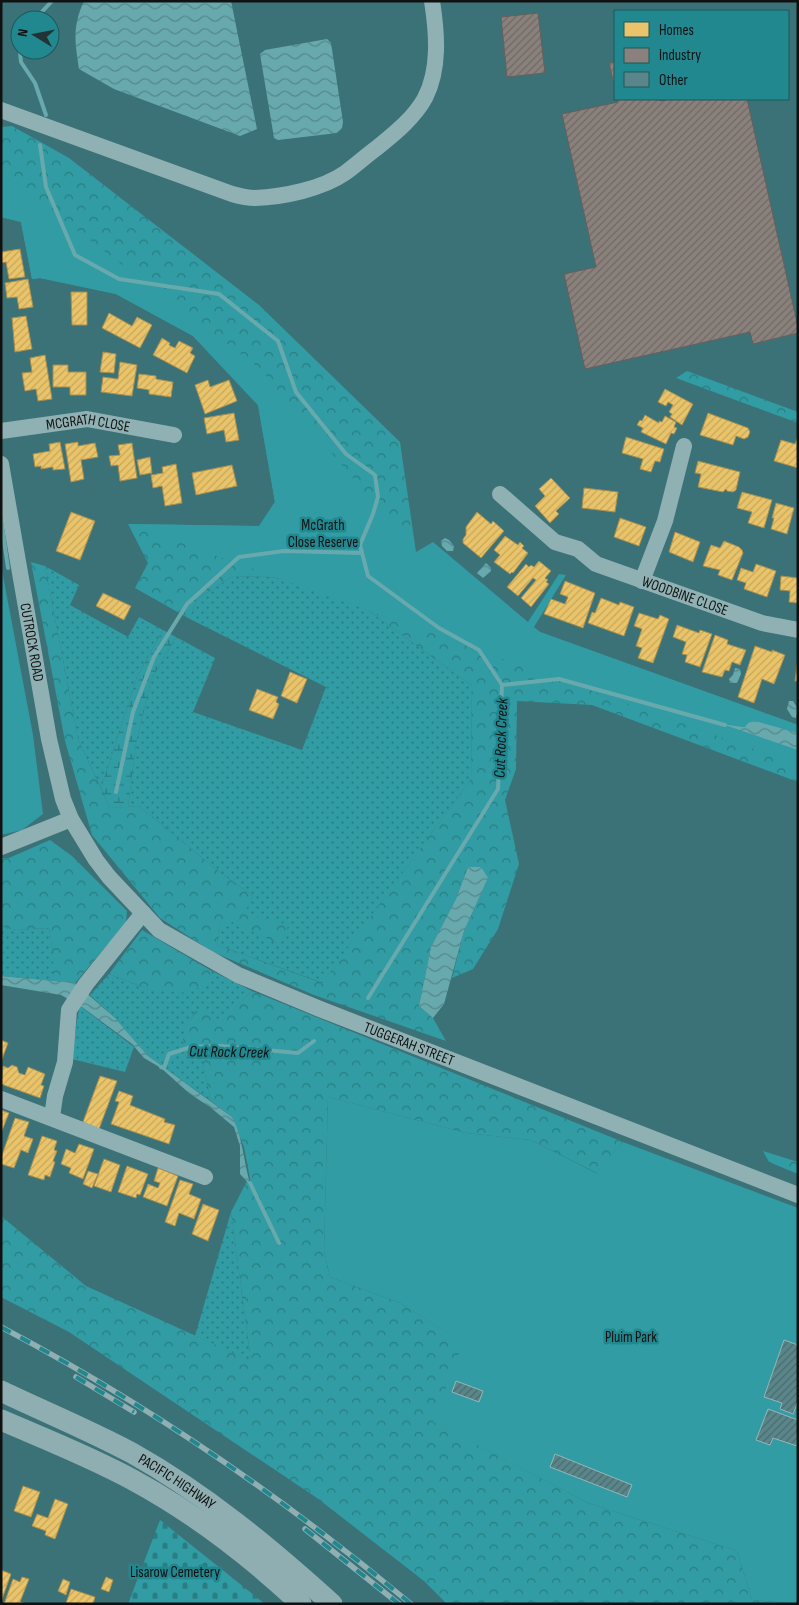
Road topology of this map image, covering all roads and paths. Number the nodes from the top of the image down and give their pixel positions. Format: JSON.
{"nodes":[{"id":1,"x":432,"y":1,"type":"edge"},
{"id":2,"x":1,"y":110,"type":"edge"},
{"id":3,"x":1,"y":431,"type":"edge"},
{"id":4,"x":174,"y":435,"type":"dead end"},
{"id":5,"x":684,"y":446,"type":"dead end"},
{"id":6,"x":1,"y":464,"type":"edge"},
{"id":7,"x":500,"y":494,"type":"dead end"},
{"id":8,"x":642,"y":581,"type":"junction"},
{"id":9,"x":798,"y":630,"type":"edge"},
{"id":10,"x":71,"y":819,"type":"junction"},
{"id":11,"x":1,"y":847,"type":"edge"},
{"id":12,"x":143,"y":913,"type":"junction"},
{"id":13,"x":1,"y":1099,"type":"edge"},
{"id":14,"x":52,"y":1117,"type":"junction"},
{"id":15,"x":205,"y":1177,"type":"dead end"},
{"id":16,"x":798,"y":1194,"type":"edge"},
{"id":17,"x":1,"y":1391,"type":"edge"},
{"id":18,"x":1,"y":1420,"type":"edge"},
{"id":19,"x":301,"y":1604,"type":"edge"},
{"id":20,"x":332,"y":1604,"type":"edge"}],
"edges":[{"from":1,"to":2,"type":"street"},
{"from":3,"to":4,"type":"street","name":"MCGRATH CLOSE"},
{"from":5,"to":8,"type":"street"},
{"from":6,"to":10,"type":"street","name":"CUTROCK ROAD"},
{"from":7,"to":8,"type":"street","name":"WOODBINE CLOSE"},
{"from":8,"to":9,"type":"street","name":"WOODBINE CLOSE"},
{"from":10,"to":11,"type":"street"},
{"from":10,"to":12,"type":"street","name":"TUGGERAH STREET"},
{"from":12,"to":14,"type":"street"},
{"from":12,"to":16,"type":"street","name":"TUGGERAH STREET"},
{"from":13,"to":14,"type":"street"},
{"from":14,"to":15,"type":"street"},
{"from":17,"to":20,"type":"main road","name":"PACIFIC HIGHWAY"},
{"from":18,"to":19,"type":"main road","name":"PACIFIC HIGHWAY"}]}
